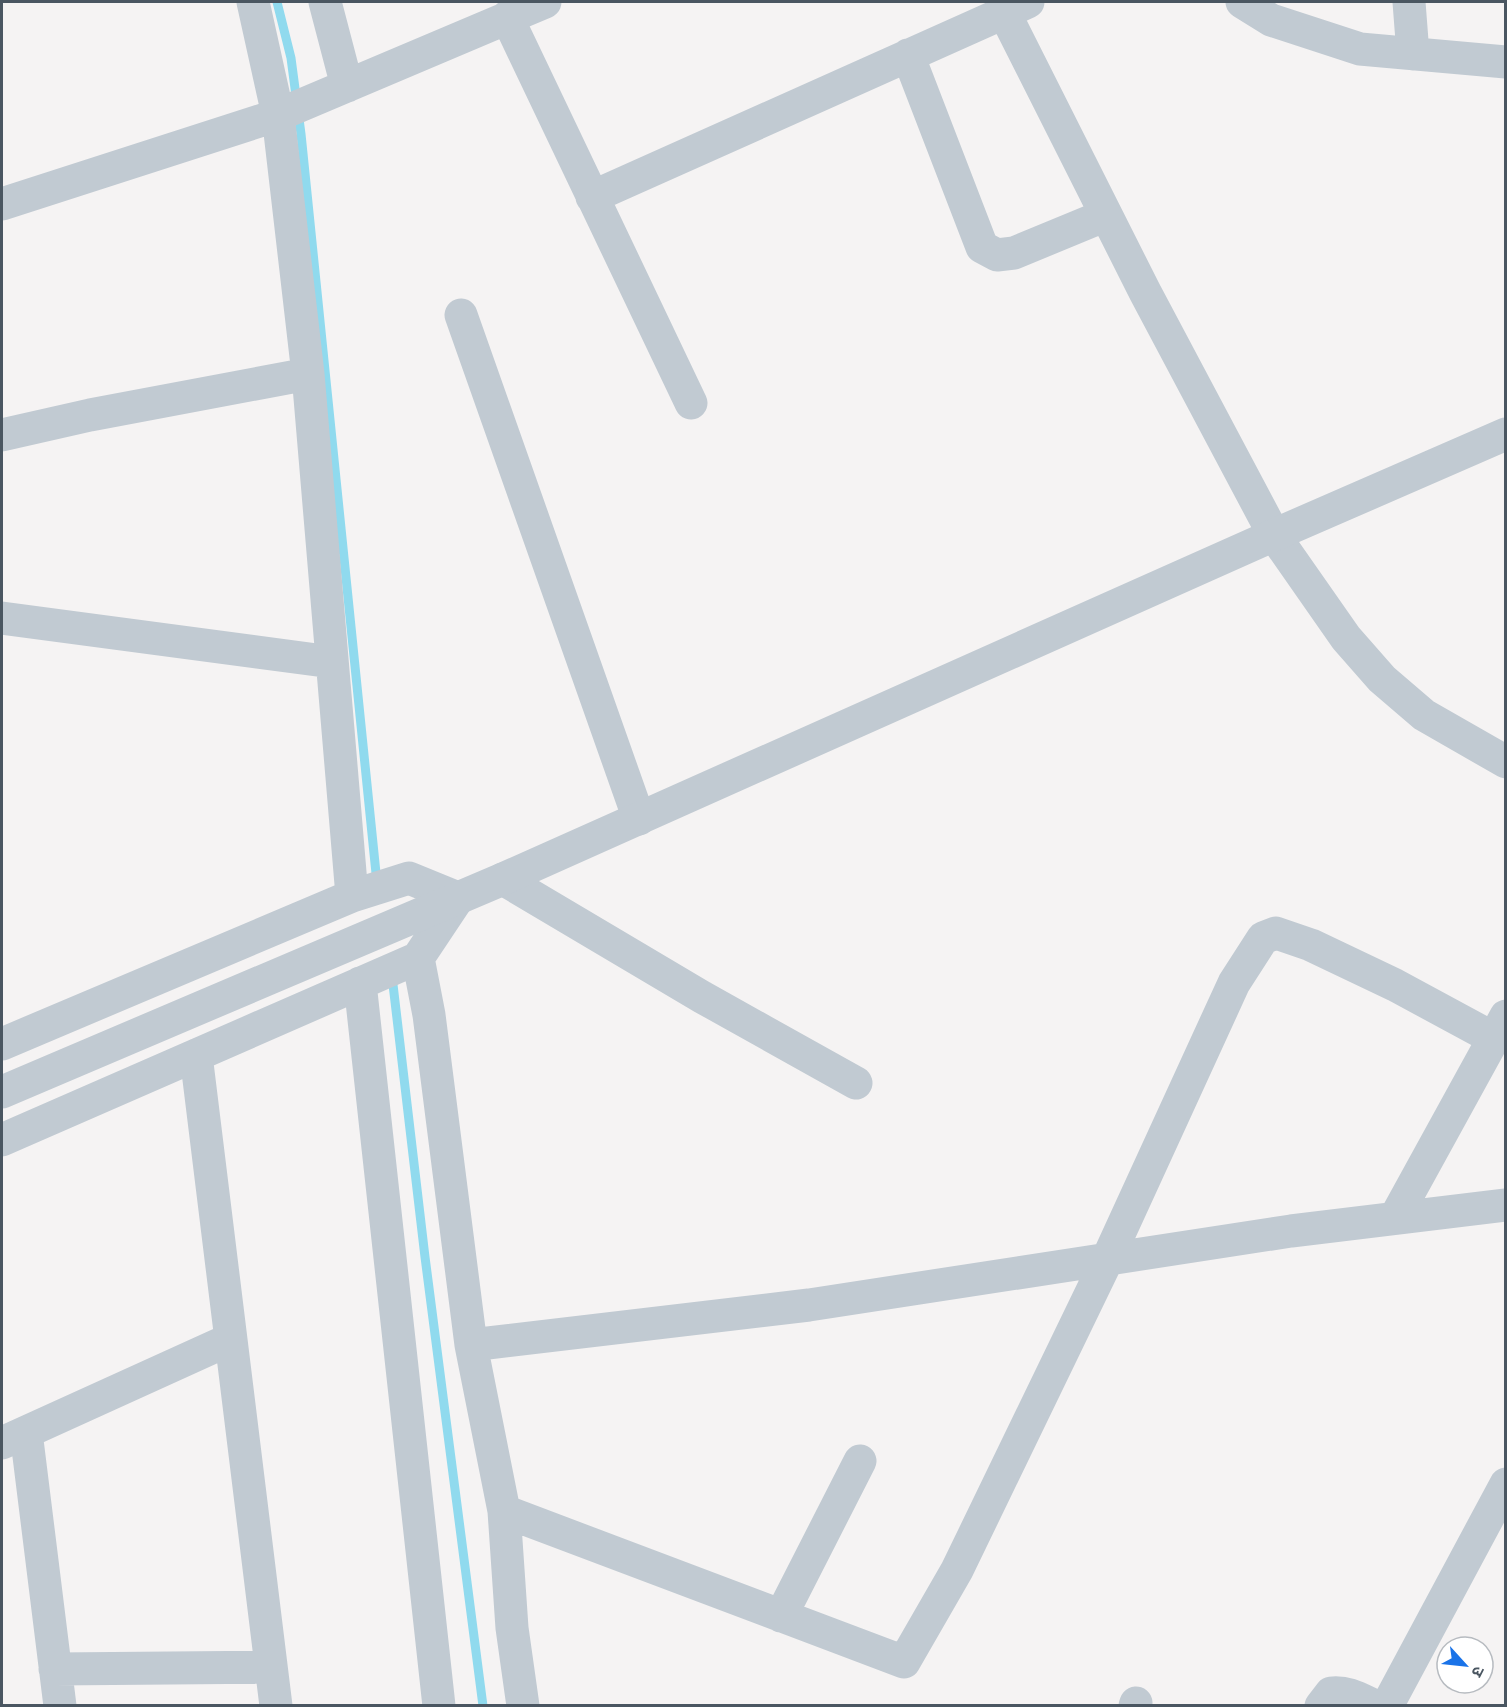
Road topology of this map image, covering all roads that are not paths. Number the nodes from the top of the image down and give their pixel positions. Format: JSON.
{"nodes":[{"id":1,"x":253,"y":2,"type":"edge"},
{"id":2,"x":325,"y":2,"type":"edge"},
{"id":3,"x":545,"y":2,"type":"edge"},
{"id":4,"x":1242,"y":2,"type":"edge"},
{"id":5,"x":1409,"y":2,"type":"edge"},
{"id":6,"x":1016,"y":7,"type":"edge"},
{"id":7,"x":507,"y":17,"type":"junction"},
{"id":8,"x":1413,"y":54,"type":"junction"},
{"id":9,"x":908,"y":56,"type":"junction"},
{"id":10,"x":1506,"y":62,"type":"edge"},
{"id":11,"x":334,"y":91,"type":"junction"},
{"id":12,"x":282,"y":112,"type":"junction"},
{"id":13,"x":592,"y":197,"type":"junction"},
{"id":14,"x":3,"y":202,"type":"edge"},
{"id":15,"x":1106,"y":214,"type":"junction"},
{"id":16,"x":461,"y":315,"type":"dead end"},
{"id":17,"x":308,"y":374,"type":"junction"},
{"id":18,"x":691,"y":403,"type":"dead end"},
{"id":19,"x":1506,"y":434,"type":"edge"},
{"id":20,"x":2,"y":435,"type":"edge"},
{"id":21,"x":1274,"y":535,"type":"junction"},
{"id":22,"x":2,"y":618,"type":"edge"},
{"id":23,"x":332,"y":662,"type":"junction"},
{"id":24,"x":1506,"y":762,"type":"edge"},
{"id":25,"x":639,"y":819,"type":"junction"},
{"id":26,"x":503,"y":879,"type":"junction"},
{"id":27,"x":369,"y":890,"type":"junction"},
{"id":28,"x":458,"y":898,"type":"junction"},
{"id":29,"x":390,"y":970,"type":"junction"},
{"id":30,"x":1499,"y":1027,"type":"edge"},
{"id":31,"x":2,"y":1044,"type":"edge"},
{"id":32,"x":196,"y":1055,"type":"junction"},
{"id":33,"x":856,"y":1083,"type":"dead end"},
{"id":34,"x":2,"y":1092,"type":"edge"},
{"id":35,"x":2,"y":1140,"type":"edge"},
{"id":36,"x":1506,"y":1205,"type":"edge"},
{"id":37,"x":1395,"y":1218,"type":"junction"},
{"id":38,"x":1108,"y":1258,"type":"junction"},
{"id":39,"x":231,"y":1339,"type":"junction"},
{"id":40,"x":471,"y":1344,"type":"junction"},
{"id":41,"x":14,"y":1437,"type":"edge"},
{"id":42,"x":860,"y":1461,"type":"dead end"},
{"id":43,"x":1506,"y":1484,"type":"edge"},
{"id":44,"x":504,"y":1511,"type":"junction"},
{"id":45,"x":781,"y":1616,"type":"junction"},
{"id":46,"x":271,"y":1667,"type":"junction"},
{"id":47,"x":55,"y":1669,"type":"junction"},
{"id":48,"x":60,"y":1706,"type":"edge"},
{"id":49,"x":276,"y":1706,"type":"edge"},
{"id":50,"x":439,"y":1706,"type":"edge"},
{"id":51,"x":523,"y":1706,"type":"edge"},
{"id":52,"x":1321,"y":1706,"type":"edge"},
{"id":53,"x":1375,"y":1706,"type":"edge"},
{"id":54,"x":1387,"y":1706,"type":"edge"}],
"edges":[{"from":1,"to":12,"type":"street"},
{"from":2,"to":11,"type":"street"},
{"from":3,"to":7,"type":"street"},
{"from":4,"to":8,"type":"street"},
{"from":5,"to":8,"type":"street"},
{"from":6,"to":9,"type":"street"},
{"from":6,"to":15,"type":"street"},
{"from":7,"to":11,"type":"street"},
{"from":7,"to":13,"type":"street"},
{"from":8,"to":10,"type":"street"},
{"from":9,"to":13,"type":"street"},
{"from":9,"to":15,"type":"street"},
{"from":11,"to":12,"type":"street"},
{"from":12,"to":14,"type":"street"},
{"from":12,"to":17,"type":"street"},
{"from":13,"to":18,"type":"street"},
{"from":15,"to":21,"type":"street"},
{"from":16,"to":25,"type":"street"},
{"from":17,"to":20,"type":"street"},
{"from":17,"to":23,"type":"street"},
{"from":19,"to":21,"type":"street"},
{"from":21,"to":24,"type":"street"},
{"from":21,"to":25,"type":"street"},
{"from":22,"to":23,"type":"street"},
{"from":23,"to":27,"type":"street"},
{"from":25,"to":26,"type":"street"},
{"from":26,"to":28,"type":"street"},
{"from":26,"to":33,"type":"street"},
{"from":27,"to":28,"type":"street"},
{"from":27,"to":31,"type":"street"},
{"from":28,"to":29,"type":"street"},
{"from":28,"to":34,"type":"street"},
{"from":29,"to":32,"type":"street"},
{"from":29,"to":40,"type":"street"},
{"from":29,"to":50,"type":"street"},
{"from":30,"to":37,"type":"street"},
{"from":30,"to":38,"type":"street"},
{"from":32,"to":35,"type":"street"},
{"from":32,"to":39,"type":"street"},
{"from":36,"to":37,"type":"street"},
{"from":37,"to":38,"type":"street"},
{"from":38,"to":40,"type":"street"},
{"from":38,"to":45,"type":"street"},
{"from":39,"to":41,"type":"street"},
{"from":39,"to":46,"type":"street"},
{"from":40,"to":44,"type":"street"},
{"from":41,"to":47,"type":"street"},
{"from":42,"to":45,"type":"street"},
{"from":43,"to":54,"type":"street"},
{"from":44,"to":45,"type":"street"},
{"from":44,"to":51,"type":"street"},
{"from":46,"to":47,"type":"street"},
{"from":46,"to":49,"type":"street"},
{"from":47,"to":48,"type":"street"},
{"from":52,"to":53,"type":"street"}]}
